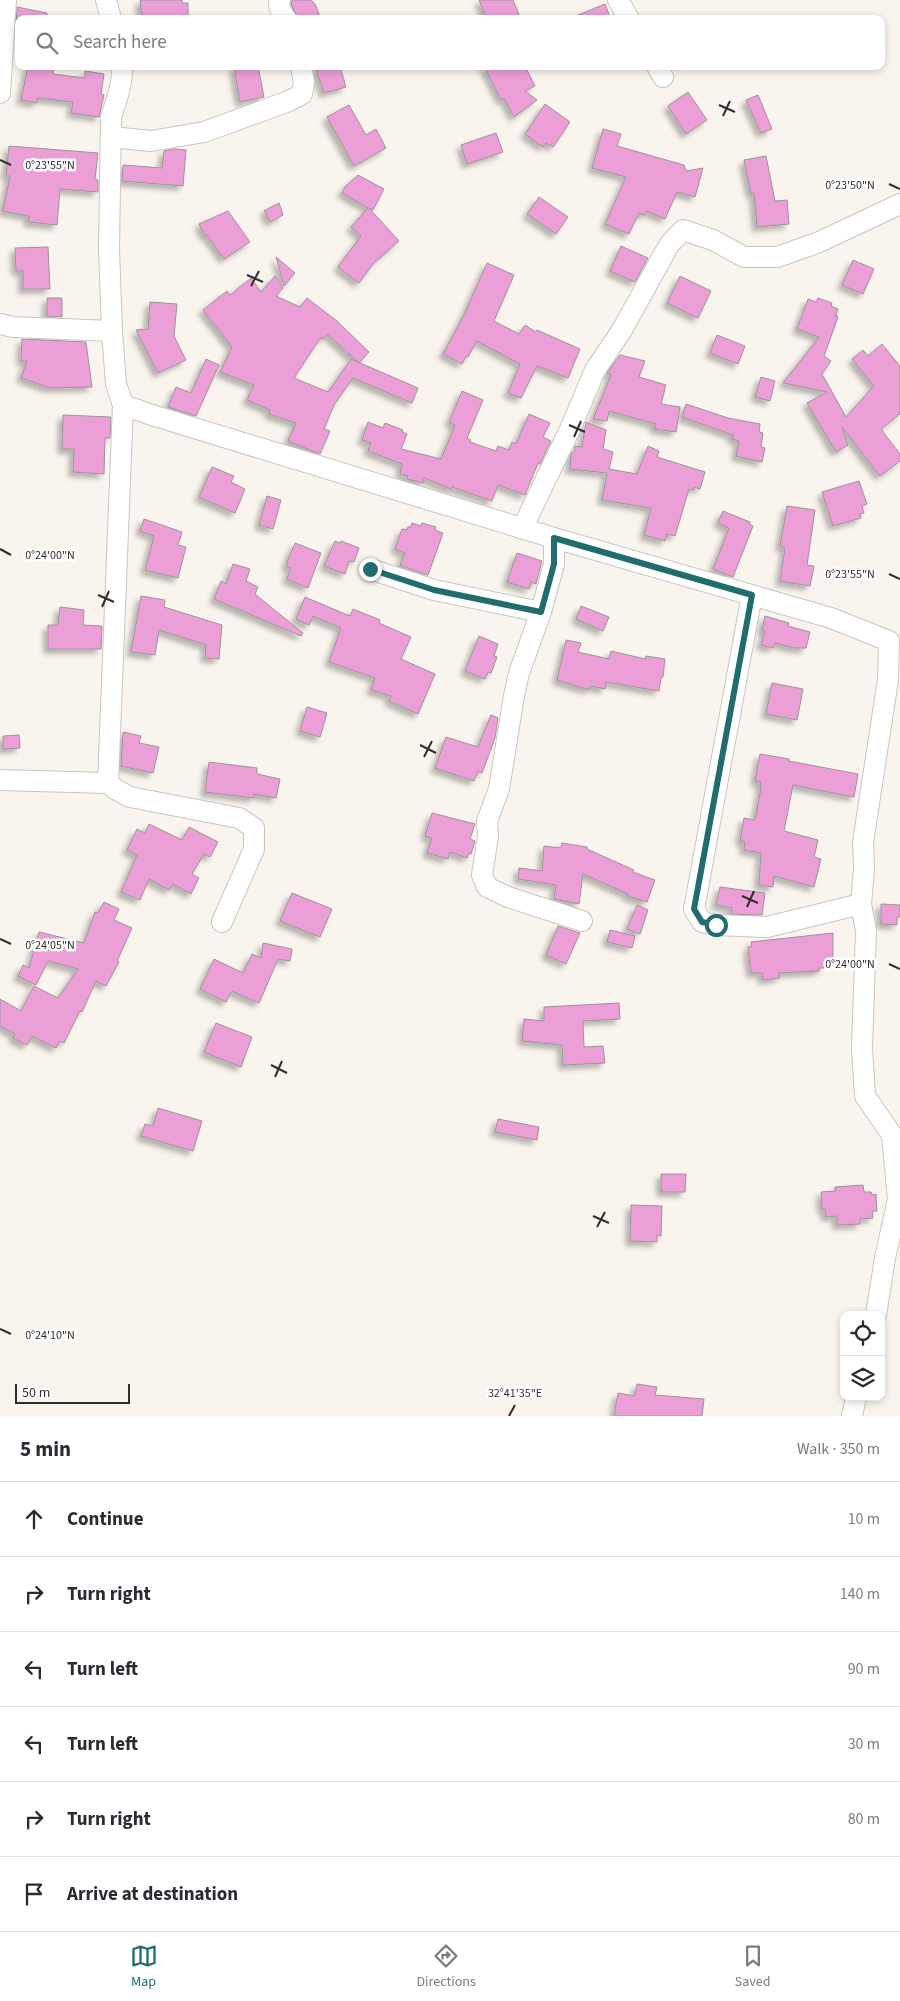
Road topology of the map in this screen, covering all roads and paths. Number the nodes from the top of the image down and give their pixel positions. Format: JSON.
{"nodes":[{"id":1,"x":6,"y":0,"type":"edge"},
{"id":2,"x":106,"y":0,"type":"edge"},
{"id":3,"x":280,"y":0,"type":"edge"},
{"id":4,"x":618,"y":0,"type":"edge"},
{"id":5,"x":110,"y":15,"type":"edge"},
{"id":6,"x":284,"y":15,"type":"edge"},
{"id":7,"x":627,"y":15,"type":"edge"},
{"id":8,"x":121,"y":70,"type":"edge"},
{"id":9,"x":302,"y":70,"type":"edge"},
{"id":10,"x":0,"y":93,"type":"edge"},
{"id":11,"x":112,"y":137,"type":"junction"},
{"id":12,"x":900,"y":204,"type":"edge"},
{"id":13,"x":0,"y":324,"type":"edge"},
{"id":14,"x":112,"y":331,"type":"junction"},
{"id":15,"x":123,"y":405,"type":"junction"},
{"id":16,"x":522,"y":529,"type":"junction"},
{"id":17,"x":554,"y":538,"type":"junction"},
{"id":18,"x":370,"y":569,"type":"dead end"},
{"id":19,"x":752,"y":595,"type":"junction"},
{"id":20,"x":541,"y":612,"type":"junction"},
{"id":21,"x":895,"y":642,"type":"edge"},
{"id":22,"x":0,"y":780,"type":"edge"},
{"id":23,"x":108,"y":783,"type":"junction"},
{"id":24,"x":861,"y":904,"type":"junction"},
{"id":25,"x":582,"y":921,"type":"dead end"},
{"id":26,"x":222,"y":922,"type":"dead end"},
{"id":27,"x":877,"y":1311,"type":"edge"},
{"id":28,"x":855,"y":1401,"type":"edge"},
{"id":29,"x":852,"y":1416,"type":"edge"}],
"edges":[{"from":1,"to":10,"type":"street"},
{"from":2,"to":5,"type":"street"},
{"from":3,"to":6,"type":"street"},
{"from":4,"to":7,"type":"street"},
{"from":8,"to":11,"type":"street"},
{"from":9,"to":11,"type":"street"},
{"from":11,"to":14,"type":"street"},
{"from":12,"to":16,"type":"street"},
{"from":13,"to":14,"type":"street"},
{"from":14,"to":15,"type":"street"},
{"from":15,"to":16,"type":"street"},
{"from":15,"to":23,"type":"street"},
{"from":16,"to":17,"type":"street"},
{"from":17,"to":19,"type":"street"},
{"from":17,"to":20,"type":"street"},
{"from":18,"to":20,"type":"street"},
{"from":19,"to":21,"type":"street"},
{"from":19,"to":24,"type":"street"},
{"from":20,"to":25,"type":"street"},
{"from":21,"to":24,"type":"street"},
{"from":22,"to":23,"type":"street"},
{"from":23,"to":26,"type":"street"},
{"from":24,"to":27,"type":"street"},
{"from":28,"to":29,"type":"street"}]}
